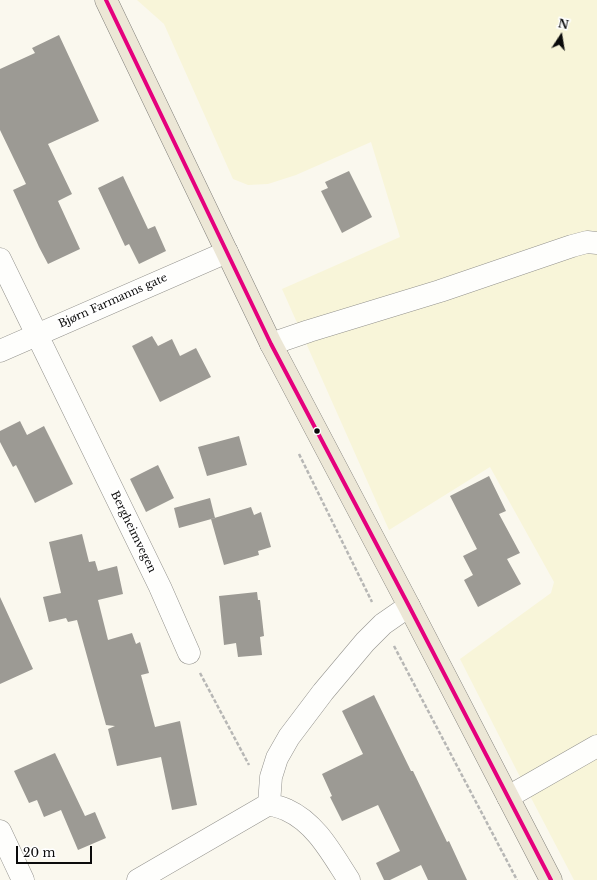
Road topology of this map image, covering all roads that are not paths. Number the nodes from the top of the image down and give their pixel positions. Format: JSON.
{"nodes":[{"id":1,"x":106,"y":0,"type":"edge"},
{"id":2,"x":597,"y":243,"type":"edge"},
{"id":3,"x":227,"y":252,"type":"junction"},
{"id":4,"x":0,"y":259,"type":"edge"},
{"id":5,"x":37,"y":335,"type":"junction"},
{"id":6,"x":271,"y":344,"type":"junction"},
{"id":7,"x":0,"y":351,"type":"edge"},
{"id":8,"x":409,"y":606,"type":"junction"},
{"id":9,"x":189,"y":653,"type":"road end"},
{"id":10,"x":597,"y":746,"type":"edge"},
{"id":11,"x":508,"y":797,"type":"junction"},
{"id":12,"x":269,"y":804,"type":"junction"},
{"id":13,"x":0,"y":831,"type":"edge"},
{"id":14,"x":24,"y":880,"type":"edge"},
{"id":15,"x":138,"y":880,"type":"edge"},
{"id":16,"x":349,"y":880,"type":"edge"},
{"id":17,"x":551,"y":880,"type":"edge"}],
"edges":[{"from":1,"to":3,"type":"main road"},
{"from":2,"to":6,"type":"street"},
{"from":3,"to":5,"type":"street","name":"Bjørn Farmanns gate"},
{"from":3,"to":6,"type":"main road"},
{"from":4,"to":5,"type":"street","name":"Bergheimvegen"},
{"from":5,"to":7,"type":"street","name":"Bjørn Farmanns gate"},
{"from":5,"to":9,"type":"street","name":"Bergheimvegen"},
{"from":6,"to":8,"type":"main road"},
{"from":8,"to":11,"type":"main road"},
{"from":8,"to":12,"type":"street"},
{"from":10,"to":11,"type":"street"},
{"from":11,"to":17,"type":"main road"},
{"from":12,"to":15,"type":"street"},
{"from":12,"to":16,"type":"street"},
{"from":13,"to":14,"type":"street"}]}
